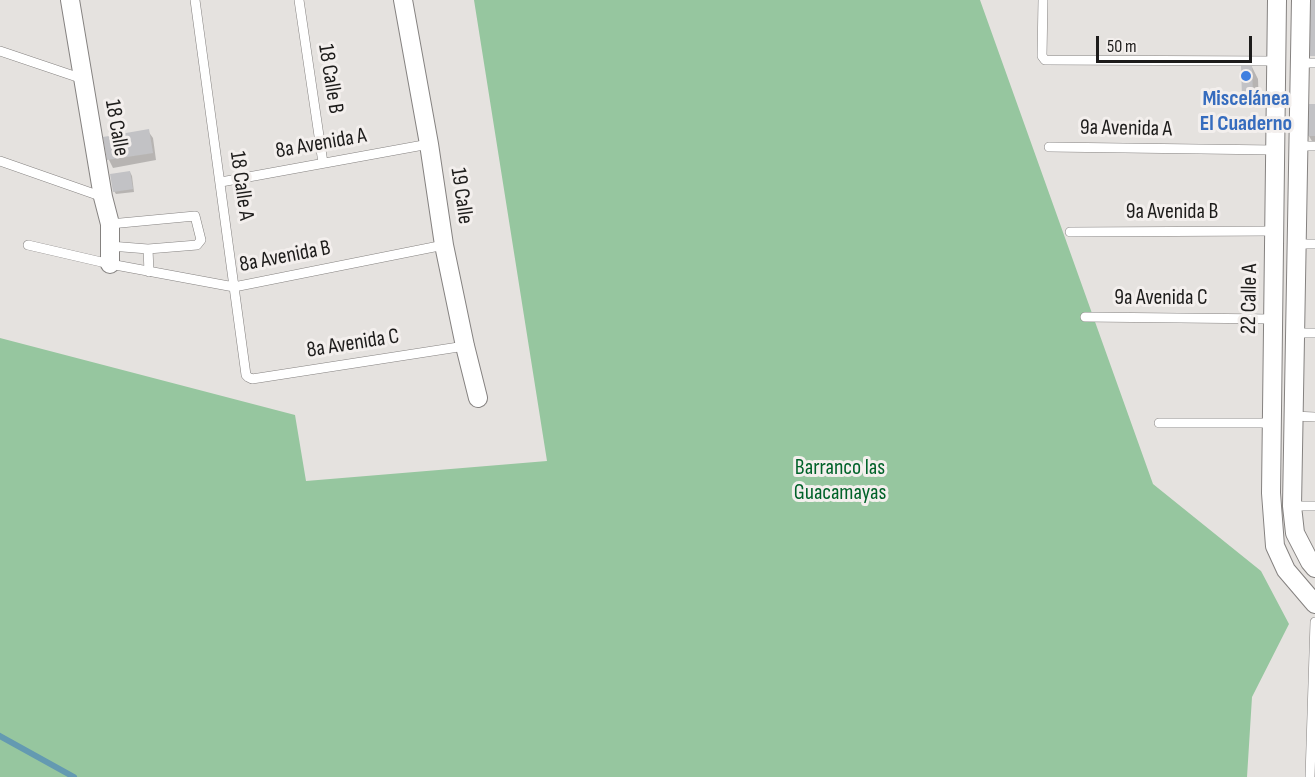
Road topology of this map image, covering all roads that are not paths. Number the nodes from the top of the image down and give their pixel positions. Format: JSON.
{"nodes":[{"id":1,"x":70,"y":0,"type":"edge"},
{"id":2,"x":195,"y":0,"type":"edge"},
{"id":3,"x":299,"y":0,"type":"edge"},
{"id":4,"x":403,"y":0,"type":"edge"},
{"id":5,"x":1043,"y":0,"type":"edge"},
{"id":6,"x":1277,"y":0,"type":"edge"},
{"id":7,"x":1301,"y":0,"type":"edge"},
{"id":8,"x":0,"y":51,"type":"edge"},
{"id":9,"x":1275,"y":61,"type":"junction"},
{"id":10,"x":1308,"y":63,"type":"edge"},
{"id":11,"x":83,"y":79,"type":"junction"},
{"id":12,"x":429,"y":144,"type":"junction"},
{"id":13,"x":1307,"y":146,"type":"edge"},
{"id":14,"x":1049,"y":147,"type":"dead end"},
{"id":15,"x":1275,"y":150,"type":"junction"},
{"id":16,"x":0,"y":161,"type":"edge"},
{"id":17,"x":323,"y":163,"type":"junction"},
{"id":18,"x":221,"y":182,"type":"junction"},
{"id":19,"x":103,"y":197,"type":"junction"},
{"id":20,"x":110,"y":224,"type":"junction"},
{"id":21,"x":1275,"y":231,"type":"junction"},
{"id":22,"x":1070,"y":232,"type":"dead end"},
{"id":23,"x":1306,"y":244,"type":"edge"},
{"id":24,"x":28,"y":245,"type":"dead end"},
{"id":25,"x":444,"y":245,"type":"junction"},
{"id":26,"x":148,"y":249,"type":"junction"},
{"id":27,"x":110,"y":255,"type":"junction"},
{"id":28,"x":149,"y":272,"type":"junction"},
{"id":29,"x":234,"y":287,"type":"junction"},
{"id":30,"x":1085,"y":317,"type":"dead end"},
{"id":31,"x":1274,"y":319,"type":"junction"},
{"id":32,"x":1295,"y":333,"type":"junction"},
{"id":33,"x":1315,"y":333,"type":"edge"},
{"id":34,"x":465,"y":346,"type":"junction"},
{"id":35,"x":248,"y":377,"type":"joint"},
{"id":36,"x":478,"y":398,"type":"dead end"},
{"id":37,"x":1294,"y":416,"type":"junction"},
{"id":38,"x":1315,"y":417,"type":"edge"},
{"id":39,"x":1159,"y":423,"type":"dead end"},
{"id":40,"x":1272,"y":423,"type":"junction"},
{"id":41,"x":1292,"y":506,"type":"junction"},
{"id":42,"x":1315,"y":506,"type":"edge"},
{"id":43,"x":1295,"y":533,"type":"junction"},
{"id":44,"x":1275,"y":546,"type":"junction"},
{"id":45,"x":1312,"y":565,"type":"edge"},
{"id":46,"x":1309,"y":597,"type":"edge"},
{"id":47,"x":1315,"y":622,"type":"edge"},
{"id":48,"x":1313,"y":745,"type":"edge"},
{"id":49,"x":1310,"y":777,"type":"edge"}],
"edges":[{"from":1,"to":11,"type":"street","name":"18 Calle"},
{"from":2,"to":18,"type":"lane","name":"18 Calle A"},
{"from":3,"to":17,"type":"lane","name":"18 Calle B"},
{"from":4,"to":12,"type":"street","name":"19 Calle"},
{"from":5,"to":9,"type":"lane"},
{"from":6,"to":9,"type":"street","name":"22 Calle A"},
{"from":7,"to":10,"type":"street","name":"22 Calle A"},
{"from":8,"to":11,"type":"lane"},
{"from":9,"to":15,"type":"street","name":"22 Calle A"},
{"from":10,"to":13,"type":"street","name":"22 Calle A"},
{"from":11,"to":19,"type":"street","name":"18 Calle"},
{"from":12,"to":17,"type":"lane","name":"8a Avenida A"},
{"from":12,"to":25,"type":"street","name":"19 Calle"},
{"from":13,"to":23,"type":"street","name":"22 Calle A"},
{"from":14,"to":15,"type":"lane","name":"9a Avenida A"},
{"from":15,"to":21,"type":"street","name":"22 Calle A"},
{"from":16,"to":19,"type":"lane"},
{"from":17,"to":18,"type":"lane","name":"8a Avenida A"},
{"from":18,"to":29,"type":"lane","name":"18 Calle A"},
{"from":19,"to":20,"type":"street","name":"18 Calle"},
{"from":20,"to":26,"type":"lane"},
{"from":20,"to":27,"type":"street","name":"18 Calle"},
{"from":21,"to":22,"type":"lane","name":"9a Avenida B"},
{"from":21,"to":31,"type":"street","name":"22 Calle A"},
{"from":23,"to":32,"type":"street","name":"22 Calle A"},
{"from":24,"to":27,"type":"lane","name":"8a Avenida B"},
{"from":25,"to":29,"type":"lane","name":"8a Avenida B"},
{"from":25,"to":34,"type":"street","name":"19 Calle"},
{"from":26,"to":27,"type":"lane"},
{"from":26,"to":28,"type":"lane"},
{"from":27,"to":28,"type":"lane","name":"8a Avenida B"},
{"from":28,"to":29,"type":"lane","name":"8a Avenida B"},
{"from":29,"to":35,"type":"lane","name":"18 Calle A"},
{"from":30,"to":31,"type":"lane","name":"9a Avenida C"},
{"from":31,"to":40,"type":"street","name":"22 Calle A"},
{"from":32,"to":33,"type":"lane"},
{"from":32,"to":37,"type":"street","name":"22 Calle A"},
{"from":34,"to":35,"type":"lane","name":"8a Avenida C"},
{"from":34,"to":36,"type":"street","name":"19 Calle"},
{"from":37,"to":38,"type":"lane"},
{"from":37,"to":41,"type":"street","name":"22 Calle A"},
{"from":39,"to":40,"type":"lane"},
{"from":40,"to":44,"type":"street","name":"22 Calle A"},
{"from":41,"to":42,"type":"lane"},
{"from":41,"to":43,"type":"street","name":"22 Calle A"},
{"from":43,"to":44,"type":"street"},
{"from":43,"to":45,"type":"street","name":"22 Calle A"},
{"from":44,"to":46,"type":"street","name":"22 Calle A"},
{"from":47,"to":48,"type":"lane"},
{"from":48,"to":49,"type":"lane"}]}
